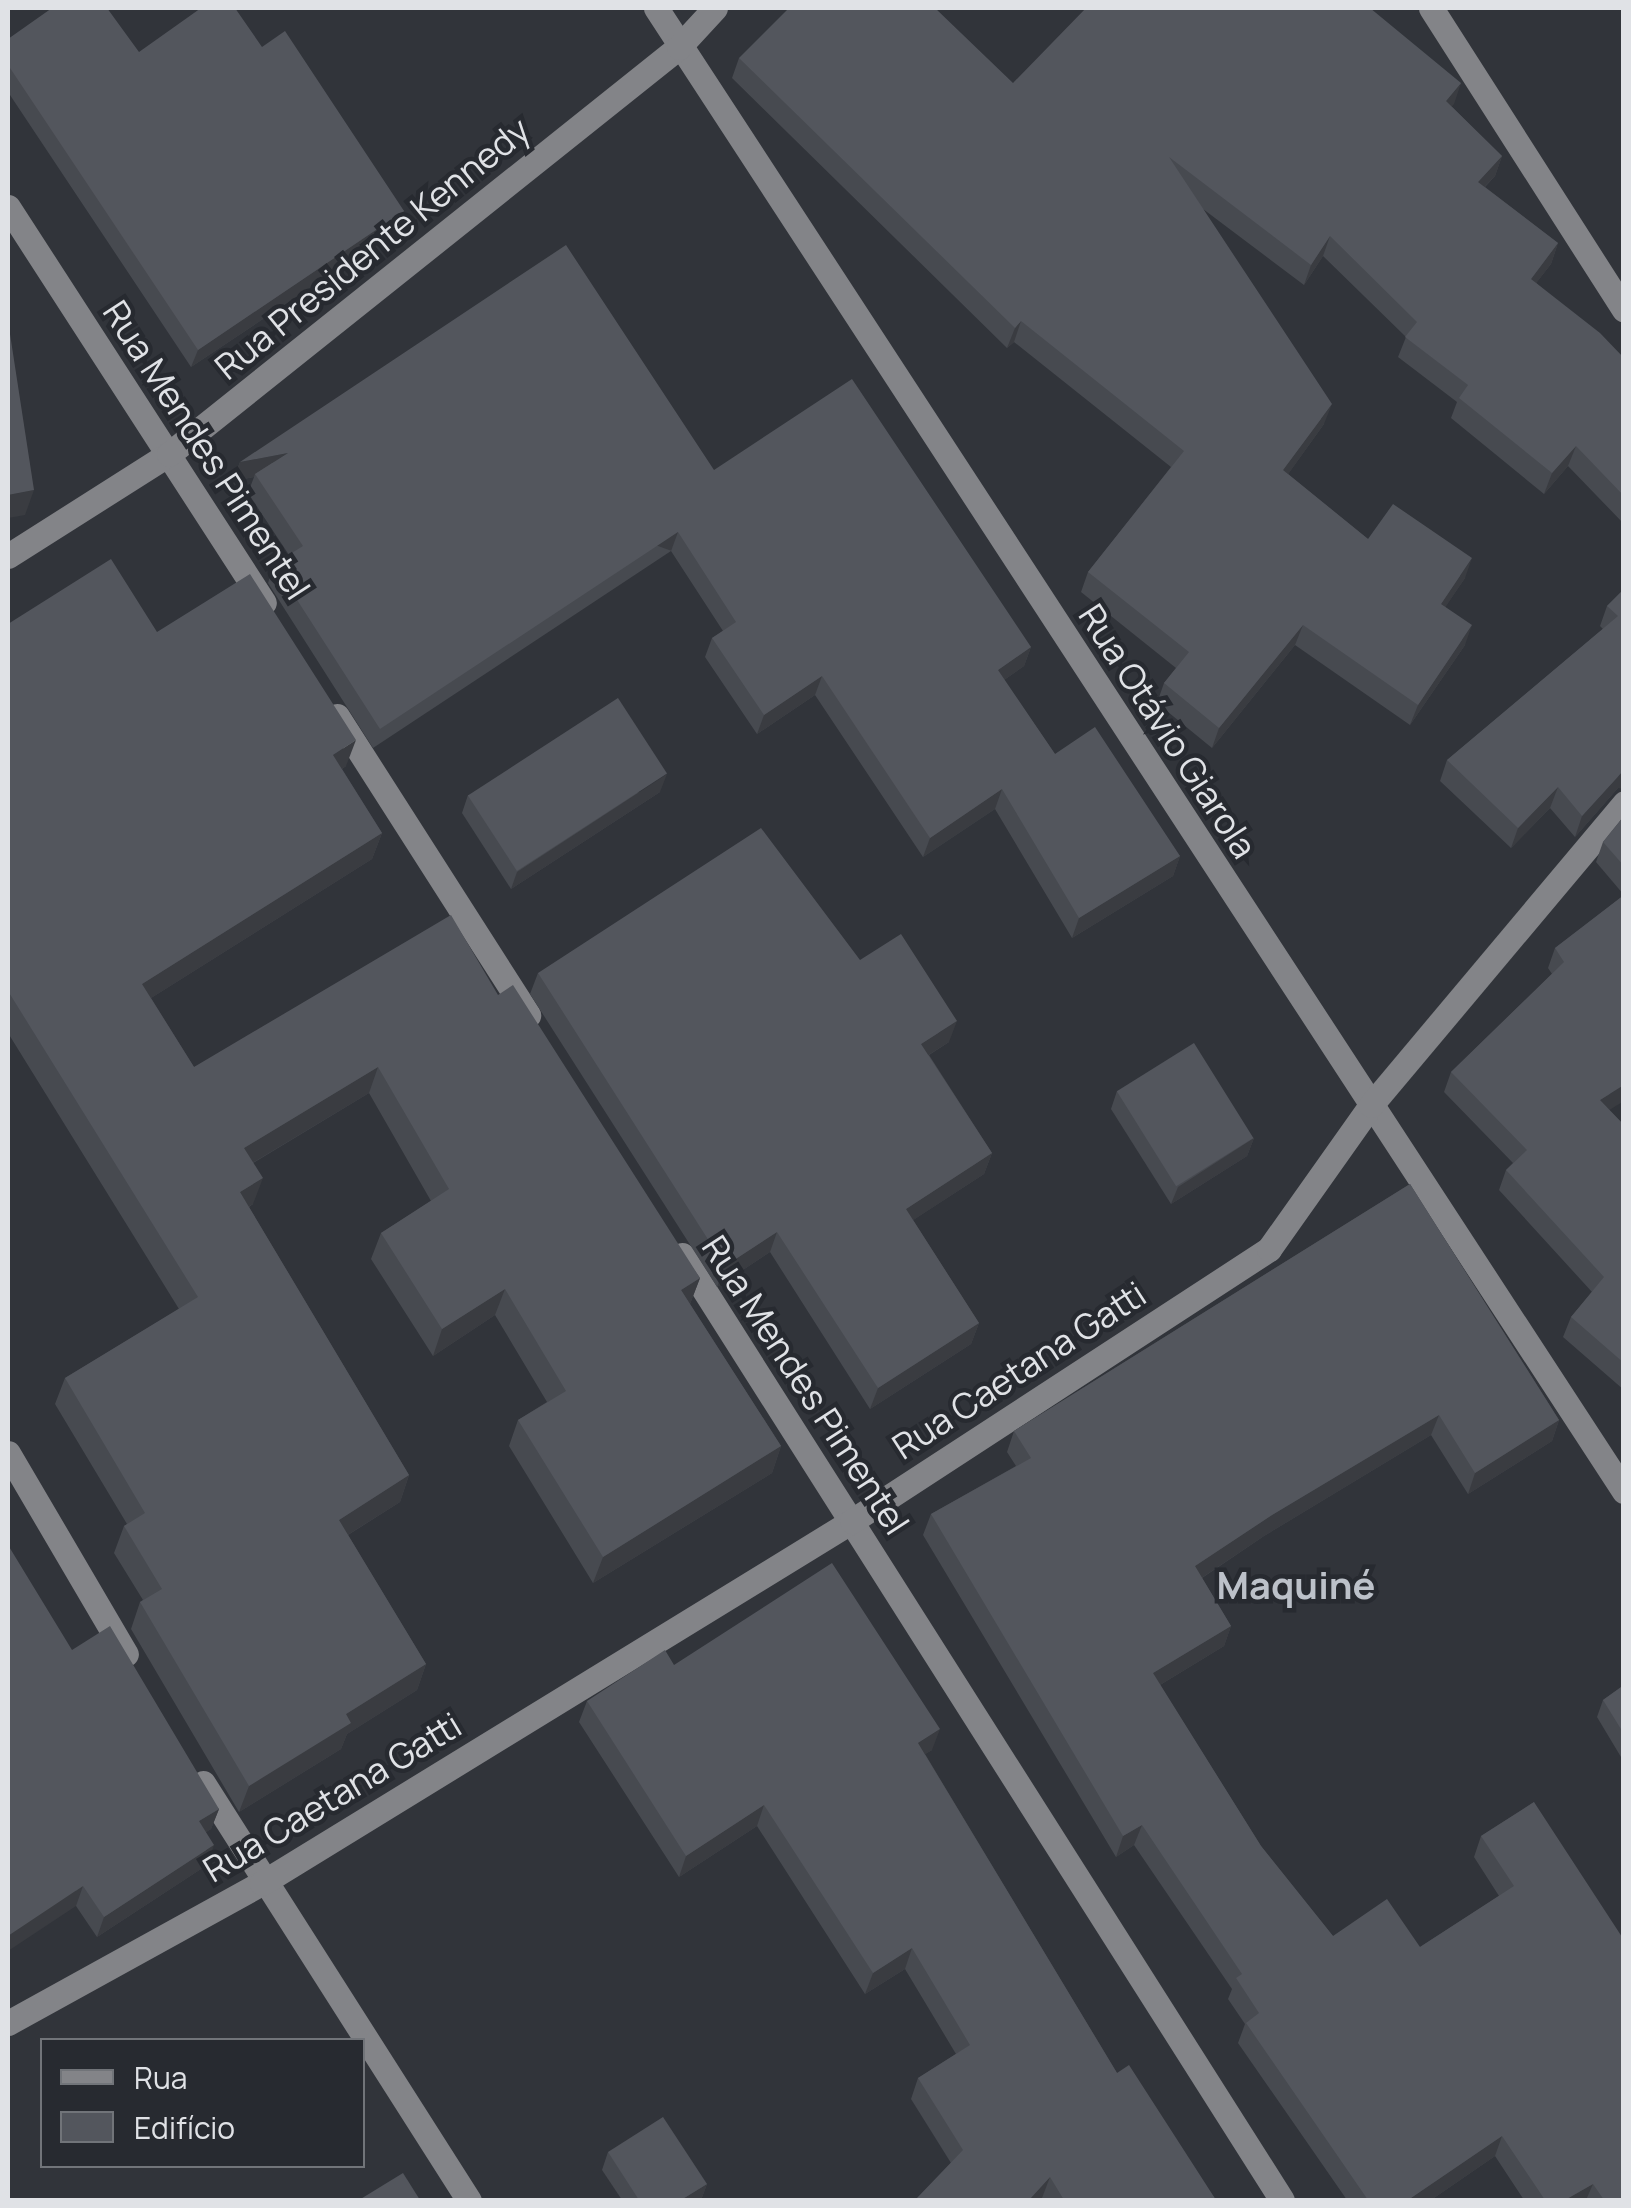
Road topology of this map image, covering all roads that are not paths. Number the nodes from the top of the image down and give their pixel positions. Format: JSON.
{"nodes":[{"id":1,"x":656,"y":8,"type":"edge"},
{"id":2,"x":715,"y":8,"type":"edge"},
{"id":3,"x":1431,"y":8,"type":"edge"},
{"id":4,"x":679,"y":47,"type":"junction"},
{"id":5,"x":8,"y":207,"type":"edge"},
{"id":6,"x":1624,"y":310,"type":"edge"},
{"id":7,"x":169,"y":454,"type":"junction"},
{"id":8,"x":8,"y":556,"type":"edge"},
{"id":9,"x":276,"y":621,"type":"edge"},
{"id":10,"x":318,"y":688,"type":"edge"},
{"id":11,"x":1624,"y":803,"type":"edge"},
{"id":12,"x":542,"y":1038,"type":"edge"},
{"id":13,"x":1371,"y":1104,"type":"junction"},
{"id":14,"x":670,"y":1238,"type":"edge"},
{"id":15,"x":8,"y":1453,"type":"edge"},
{"id":16,"x":1624,"y":1491,"type":"edge"},
{"id":17,"x":852,"y":1521,"type":"junction"},
{"id":18,"x":140,"y":1676,"type":"edge"},
{"id":19,"x":190,"y":1762,"type":"edge"},
{"id":20,"x":262,"y":1883,"type":"junction"},
{"id":21,"x":8,"y":2023,"type":"edge"},
{"id":22,"x":363,"y":2038,"type":"edge"},
{"id":23,"x":365,"y":2041,"type":"edge"},
{"id":24,"x":469,"y":2200,"type":"edge"},
{"id":25,"x":1282,"y":2200,"type":"edge"}],
"edges":[{"from":1,"to":4,"type":"street","name":"Rua Otávio Giarola"},
{"from":2,"to":4,"type":"street","name":"Rua Presidente Kennedy"},
{"from":3,"to":6,"type":"street"},
{"from":4,"to":7,"type":"street","name":"Rua Presidente Kennedy"},
{"from":4,"to":13,"type":"street","name":"Rua Otávio Giarola"},
{"from":5,"to":7,"type":"street","name":"Rua Mendes Pimentel"},
{"from":7,"to":8,"type":"street","name":"Rua Presidente Kennedy"},
{"from":7,"to":9,"type":"street","name":"Rua Mendes Pimentel"},
{"from":10,"to":12,"type":"street"},
{"from":11,"to":13,"type":"street","name":"Rua Caetana Gatti"},
{"from":13,"to":16,"type":"street","name":"Rua Otávio Giarola"},
{"from":13,"to":17,"type":"street","name":"Rua Caetana Gatti"},
{"from":14,"to":17,"type":"street","name":"Rua Mendes Pimentel"},
{"from":15,"to":18,"type":"street"},
{"from":17,"to":20,"type":"street","name":"Rua Caetana Gatti"},
{"from":17,"to":25,"type":"street","name":"Rua Mendes Pimentel"},
{"from":19,"to":20,"type":"street"},
{"from":20,"to":21,"type":"street","name":"Rua Caetana Gatti"},
{"from":20,"to":22,"type":"street"},
{"from":23,"to":24,"type":"street"}]}
